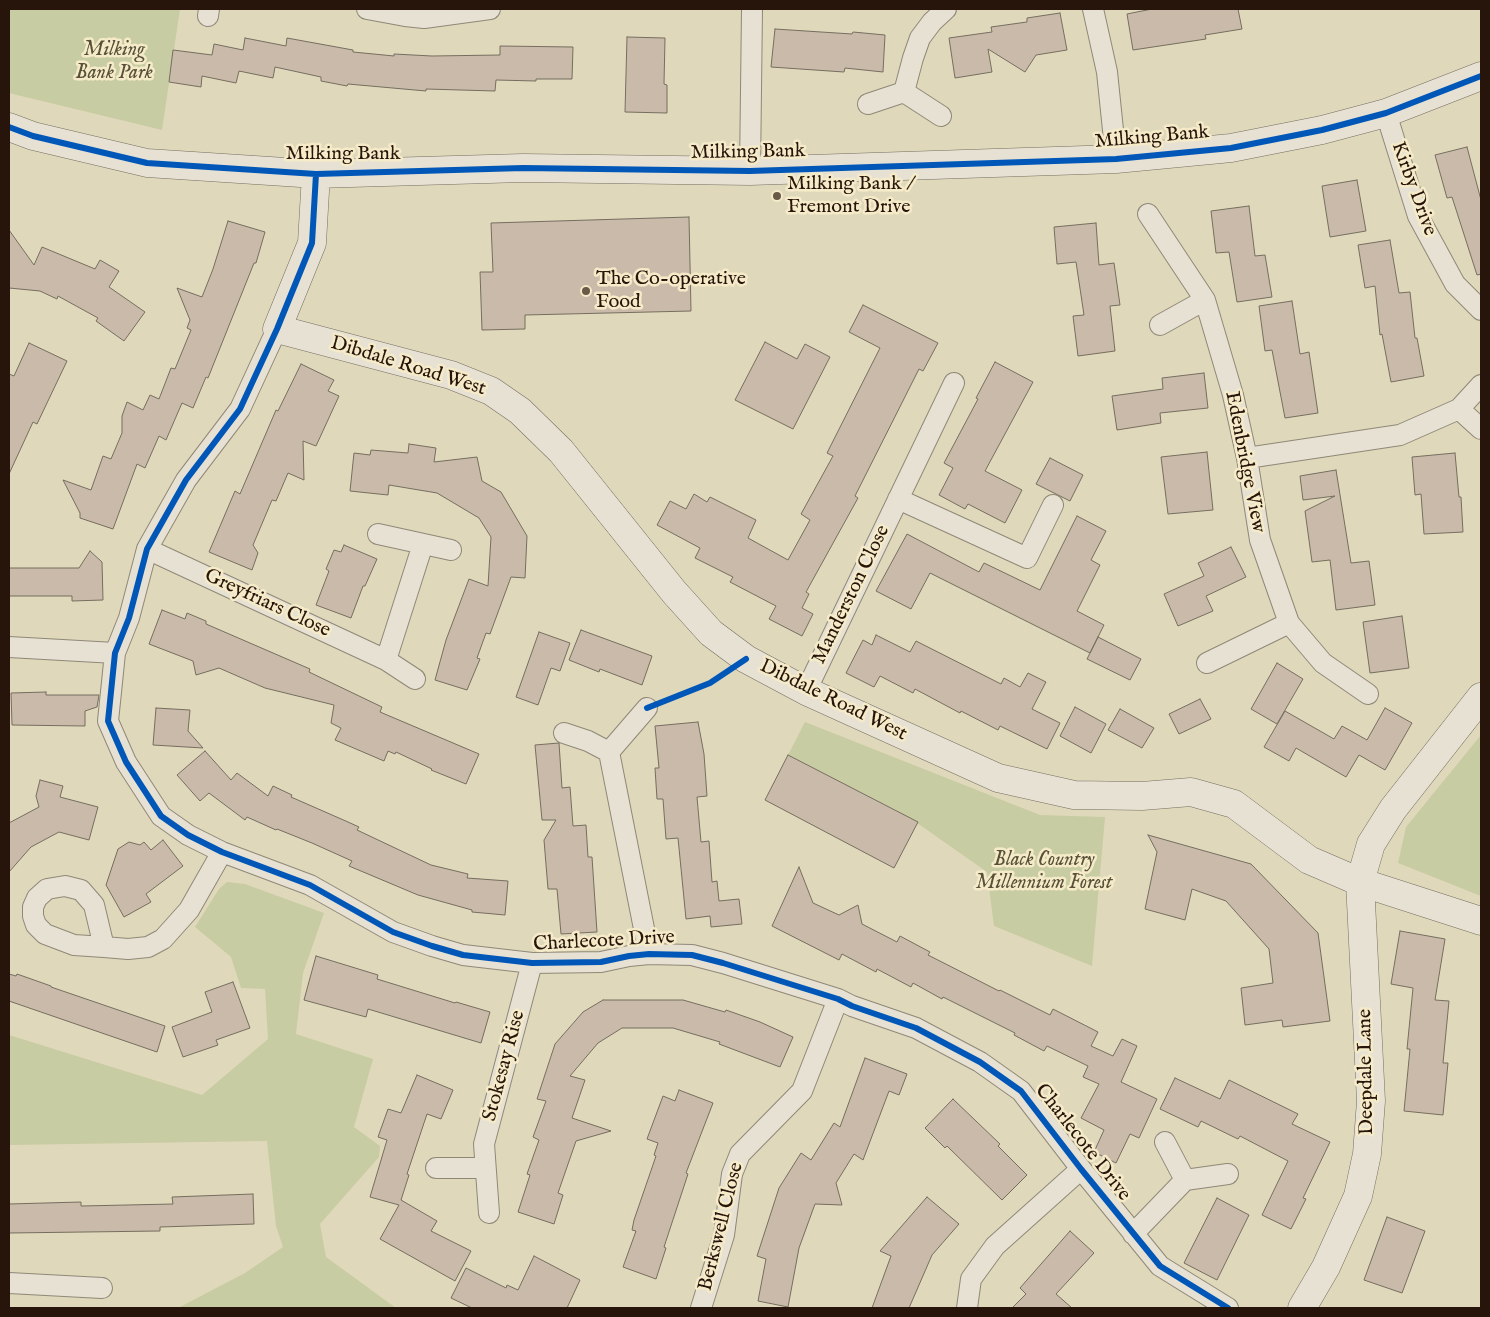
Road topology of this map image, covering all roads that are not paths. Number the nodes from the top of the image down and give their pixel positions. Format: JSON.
{"nodes":[{"id":1,"x":367,"y":9,"type":"edge"},
{"id":2,"x":490,"y":9,"type":"edge"},
{"id":3,"x":753,"y":9,"type":"edge"},
{"id":4,"x":946,"y":9,"type":"edge"},
{"id":5,"x":1093,"y":9,"type":"edge"},
{"id":6,"x":1481,"y":76,"type":"edge"},
{"id":7,"x":904,"y":92,"type":"junction"},
{"id":8,"x":868,"y":104,"type":"dead end"},
{"id":9,"x":1386,"y":113,"type":"junction"},
{"id":10,"x":941,"y":116,"type":"dead end"},
{"id":11,"x":9,"y":127,"type":"edge"},
{"id":12,"x":1116,"y":159,"type":"junction"},
{"id":13,"x":750,"y":171,"type":"junction"},
{"id":14,"x":316,"y":174,"type":"junction"},
{"id":15,"x":1148,"y":214,"type":"dead end"},
{"id":16,"x":1205,"y":300,"type":"junction"},
{"id":17,"x":1481,"y":310,"type":"edge"},
{"id":18,"x":1160,"y":325,"type":"dead end"},
{"id":19,"x":277,"y":329,"type":"junction"},
{"id":20,"x":954,"y":383,"type":"dead end"},
{"id":21,"x":1481,"y":385,"type":"edge"},
{"id":22,"x":1458,"y":409,"type":"junction"},
{"id":23,"x":1481,"y":429,"type":"edge"},
{"id":24,"x":1247,"y":458,"type":"junction"},
{"id":25,"x":898,"y":499,"type":"junction"},
{"id":26,"x":1053,"y":505,"type":"dead end"},
{"id":27,"x":378,"y":534,"type":"dead end"},
{"id":28,"x":423,"y":544,"type":"junction"},
{"id":29,"x":147,"y":549,"type":"junction"},
{"id":30,"x":451,"y":550,"type":"dead end"},
{"id":31,"x":1289,"y":622,"type":"junction"},
{"id":32,"x":9,"y":647,"type":"edge"},
{"id":33,"x":115,"y":653,"type":"junction"},
{"id":34,"x":386,"y":660,"type":"junction"},
{"id":35,"x":1207,"y":663,"type":"dead end"},
{"id":36,"x":415,"y":679,"type":"dead end"},
{"id":37,"x":806,"y":691,"type":"junction"},
{"id":38,"x":1368,"y":694,"type":"dead end"},
{"id":39,"x":1481,"y":697,"type":"edge"},
{"id":40,"x":647,"y":708,"type":"dead end"},
{"id":41,"x":564,"y":733,"type":"dead end"},
{"id":42,"x":610,"y":752,"type":"junction"},
{"id":43,"x":222,"y":852,"type":"junction"},
{"id":44,"x":1360,"y":882,"type":"junction"},
{"id":45,"x":1481,"y":921,"type":"edge"},
{"id":46,"x":104,"y":947,"type":"dead end"},
{"id":47,"x":649,"y":954,"type":"junction"},
{"id":48,"x":532,"y":964,"type":"junction"},
{"id":49,"x":838,"y":998,"type":"junction"},
{"id":50,"x":1166,"y":1142,"type":"dead end"},
{"id":51,"x":436,"y":1168,"type":"dead end"},
{"id":52,"x":485,"y":1168,"type":"junction"},
{"id":53,"x":1081,"y":1169,"type":"junction"},
{"id":54,"x":1228,"y":1174,"type":"dead end"},
{"id":55,"x":1185,"y":1180,"type":"junction"},
{"id":56,"x":488,"y":1212,"type":"dead end"},
{"id":57,"x":1133,"y":1234,"type":"junction"},
{"id":58,"x":9,"y":1283,"type":"edge"},
{"id":59,"x":102,"y":1288,"type":"dead end"},
{"id":60,"x":703,"y":1308,"type":"edge"},
{"id":61,"x":967,"y":1308,"type":"edge"},
{"id":62,"x":1228,"y":1308,"type":"edge"},
{"id":63,"x":1302,"y":1308,"type":"edge"}],
"edges":[{"from":1,"to":2,"type":"street"},
{"from":3,"to":13,"type":"street"},
{"from":4,"to":7,"type":"street"},
{"from":5,"to":12,"type":"street"},
{"from":6,"to":9,"type":"street","name":"Milking Bank"},
{"from":7,"to":8,"type":"street"},
{"from":7,"to":10,"type":"street"},
{"from":9,"to":12,"type":"street","name":"Milking Bank"},
{"from":9,"to":17,"type":"street","name":"Kirby Drive"},
{"from":11,"to":14,"type":"street","name":"Milking Bank"},
{"from":12,"to":13,"type":"street","name":"Milking Bank"},
{"from":13,"to":14,"type":"street","name":"Milking Bank"},
{"from":14,"to":19,"type":"street"},
{"from":15,"to":16,"type":"street","name":"Edenbridge View"},
{"from":16,"to":18,"type":"street"},
{"from":16,"to":24,"type":"street","name":"Edenbridge View"},
{"from":19,"to":29,"type":"street","name":"Charlecote Drive"},
{"from":19,"to":37,"type":"street","name":"Dibdale Road West"},
{"from":20,"to":25,"type":"street","name":"Manderston Close"},
{"from":21,"to":22,"type":"street"},
{"from":22,"to":23,"type":"street"},
{"from":22,"to":24,"type":"street"},
{"from":24,"to":31,"type":"street","name":"Edenbridge View"},
{"from":25,"to":26,"type":"street"},
{"from":25,"to":37,"type":"street","name":"Manderston Close"},
{"from":27,"to":28,"type":"street"},
{"from":28,"to":30,"type":"street"},
{"from":28,"to":34,"type":"street"},
{"from":29,"to":33,"type":"street","name":"Charlecote Drive"},
{"from":29,"to":34,"type":"street","name":"Greyfriars Close"},
{"from":31,"to":35,"type":"street"},
{"from":31,"to":38,"type":"street","name":"Edenbridge View"},
{"from":32,"to":33,"type":"street"},
{"from":33,"to":43,"type":"street","name":"Charlecote Drive"},
{"from":34,"to":36,"type":"street","name":"Greyfriars Close"},
{"from":37,"to":44,"type":"street","name":"Dibdale Road West"},
{"from":39,"to":44,"type":"street"},
{"from":40,"to":42,"type":"street"},
{"from":41,"to":42,"type":"street"},
{"from":42,"to":47,"type":"street"},
{"from":43,"to":46,"type":"street"},
{"from":43,"to":48,"type":"street","name":"Charlecote Drive"},
{"from":44,"to":45,"type":"street","name":"Dibdale Road West"},
{"from":44,"to":63,"type":"street","name":"Deepdale Lane"},
{"from":47,"to":48,"type":"street","name":"Charlecote Drive"},
{"from":47,"to":49,"type":"street","name":"Charlecote Drive"},
{"from":48,"to":52,"type":"street","name":"Stokesay Rise"},
{"from":49,"to":53,"type":"street","name":"Charlecote Drive"},
{"from":49,"to":60,"type":"street","name":"Berkswell Close"},
{"from":50,"to":55,"type":"street"},
{"from":51,"to":52,"type":"street"},
{"from":52,"to":56,"type":"street","name":"Stokesay Rise"},
{"from":53,"to":57,"type":"street","name":"Charlecote Drive"},
{"from":53,"to":61,"type":"street"},
{"from":54,"to":55,"type":"street"},
{"from":55,"to":57,"type":"street"},
{"from":57,"to":62,"type":"street","name":"Charlecote Drive"},
{"from":58,"to":59,"type":"street"}]}
